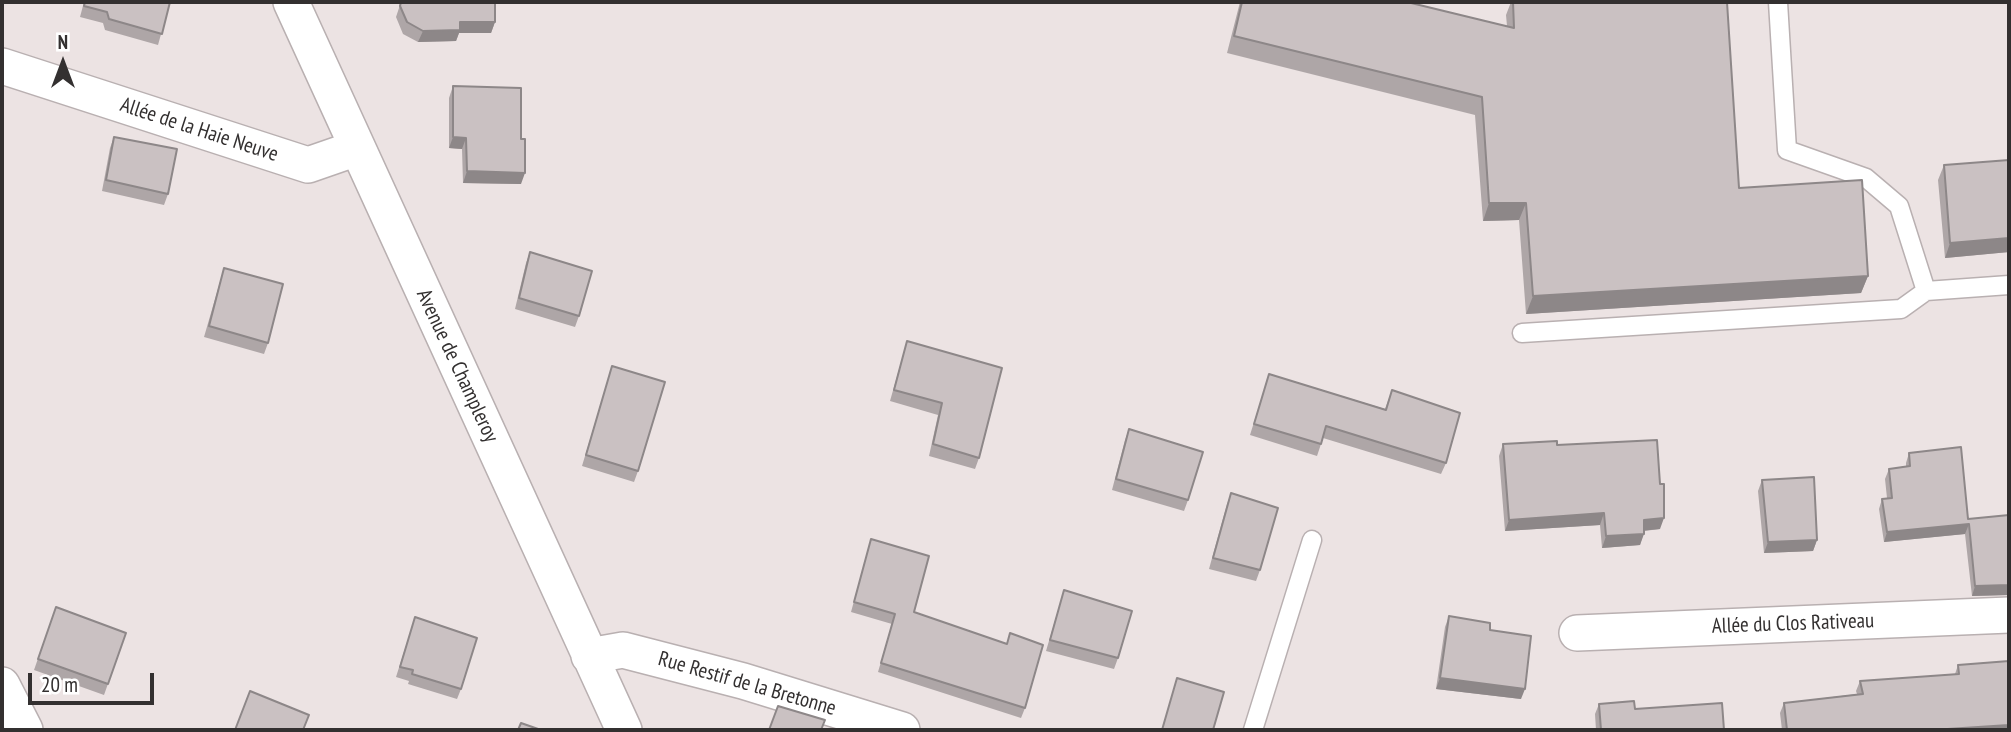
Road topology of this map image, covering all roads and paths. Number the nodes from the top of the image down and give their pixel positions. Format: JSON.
{"nodes":[{"id":1,"x":291,"y":2,"type":"edge"},
{"id":2,"x":1778,"y":2,"type":"edge"},
{"id":3,"x":2,"y":66,"type":"edge"},
{"id":4,"x":356,"y":148,"type":"junction"},
{"id":5,"x":2009,"y":285,"type":"edge"},
{"id":6,"x":1926,"y":291,"type":"junction"},
{"id":7,"x":1522,"y":333,"type":"dead end"},
{"id":8,"x":1312,"y":540,"type":"dead end"},
{"id":9,"x":2009,"y":615,"type":"edge"},
{"id":10,"x":1577,"y":633,"type":"dead end"},
{"id":11,"x":589,"y":656,"type":"junction"},
{"id":12,"x":2,"y":685,"type":"edge"},
{"id":13,"x":25,"y":730,"type":"edge"},
{"id":14,"x":624,"y":730,"type":"edge"},
{"id":15,"x":902,"y":730,"type":"edge"},
{"id":16,"x":1253,"y":730,"type":"edge"}],
"edges":[{"from":1,"to":4,"type":"street","name":"Avenue de Champleroy"},
{"from":2,"to":6,"type":"lane"},
{"from":3,"to":4,"type":"street","name":"Allée de la Haie Neuve"},
{"from":4,"to":11,"type":"street","name":"Avenue de Champleroy"},
{"from":5,"to":6,"type":"lane"},
{"from":6,"to":7,"type":"lane"},
{"from":8,"to":16,"type":"lane"},
{"from":9,"to":10,"type":"street","name":"Allée du Clos Rativeau"},
{"from":11,"to":14,"type":"street","name":"Avenue de Champleroy"},
{"from":11,"to":15,"type":"street","name":"Rue Restif de la Bretonne"},
{"from":12,"to":13,"type":"street"}]}
